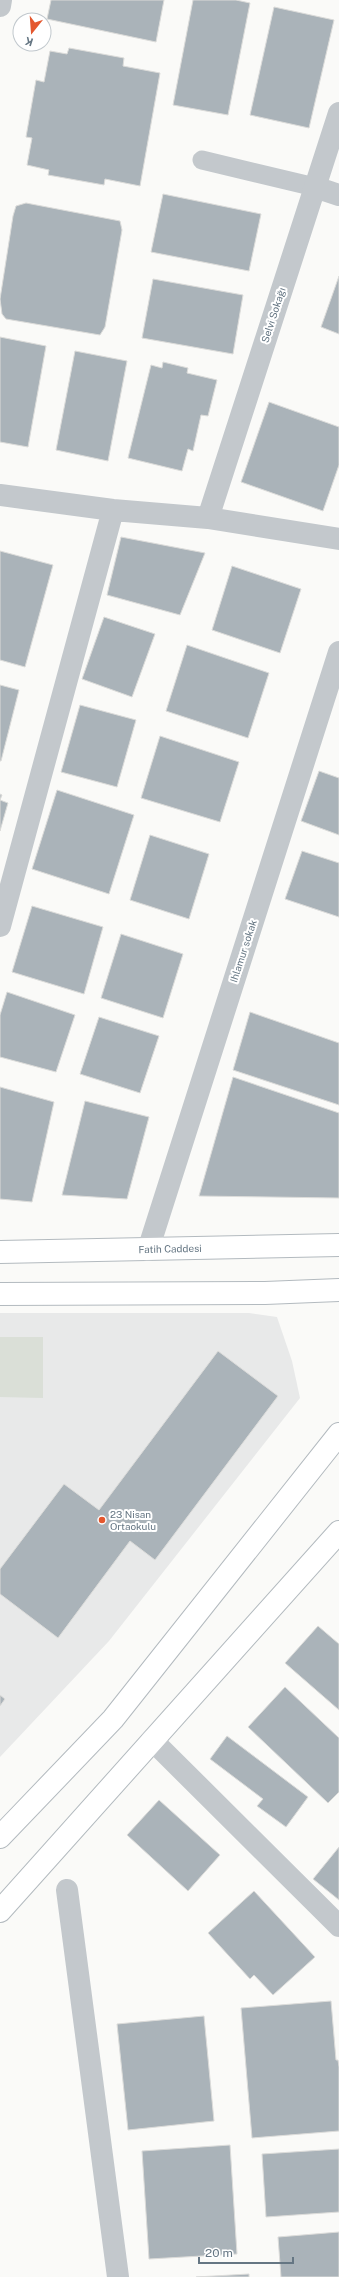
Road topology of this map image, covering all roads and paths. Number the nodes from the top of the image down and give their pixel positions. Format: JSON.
{"nodes":[{"id":1,"x":1,"y":0,"type":"edge"},
{"id":2,"x":0,"y":6,"type":"edge"},
{"id":3,"x":339,"y":113,"type":"edge"},
{"id":4,"x":202,"y":160,"type":"dead end"},
{"id":5,"x":315,"y":187,"type":"junction"},
{"id":6,"x":339,"y":195,"type":"edge"},
{"id":7,"x":0,"y":495,"type":"edge"},
{"id":8,"x":113,"y":510,"type":"junction"},
{"id":9,"x":208,"y":518,"type":"junction"},
{"id":10,"x":339,"y":539,"type":"edge"},
{"id":11,"x":339,"y":652,"type":"edge"},
{"id":12,"x":0,"y":926,"type":"edge"},
{"id":13,"x":339,"y":1245,"type":"edge"},
{"id":14,"x":148,"y":1250,"type":"junction"},
{"id":15,"x":0,"y":1252,"type":"edge"},
{"id":16,"x":339,"y":1290,"type":"edge"},
{"id":17,"x":0,"y":1294,"type":"edge"},
{"id":18,"x":339,"y":1434,"type":"edge"},
{"id":19,"x":339,"y":1532,"type":"edge"},
{"id":20,"x":152,"y":1740,"type":"junction"},
{"id":21,"x":0,"y":1837,"type":"edge"},
{"id":22,"x":67,"y":1890,"type":"dead end"},
{"id":23,"x":0,"y":1911,"type":"edge"},
{"id":24,"x":339,"y":1926,"type":"edge"},
{"id":25,"x":118,"y":2277,"type":"edge"}],
"edges":[{"from":1,"to":2,"type":"street"},
{"from":3,"to":5,"type":"street","name":"Selvi Sokağı"},
{"from":4,"to":5,"type":"lane"},
{"from":5,"to":6,"type":"street"},
{"from":5,"to":9,"type":"street","name":"Selvi Sokağı"},
{"from":7,"to":8,"type":"street"},
{"from":8,"to":9,"type":"street"},
{"from":8,"to":12,"type":"street"},
{"from":9,"to":10,"type":"street"},
{"from":11,"to":14,"type":"street","name":"Ihlamur sokak"},
{"from":13,"to":14,"type":"main road","name":"Fatih Caddesi"},
{"from":14,"to":15,"type":"main road","name":"Fatih Caddesi"},
{"from":16,"to":17,"type":"main road"},
{"from":18,"to":21,"type":"main road"},
{"from":19,"to":20,"type":"main road"},
{"from":20,"to":23,"type":"main road"},
{"from":20,"to":24,"type":"street"},
{"from":22,"to":25,"type":"street"}]}
